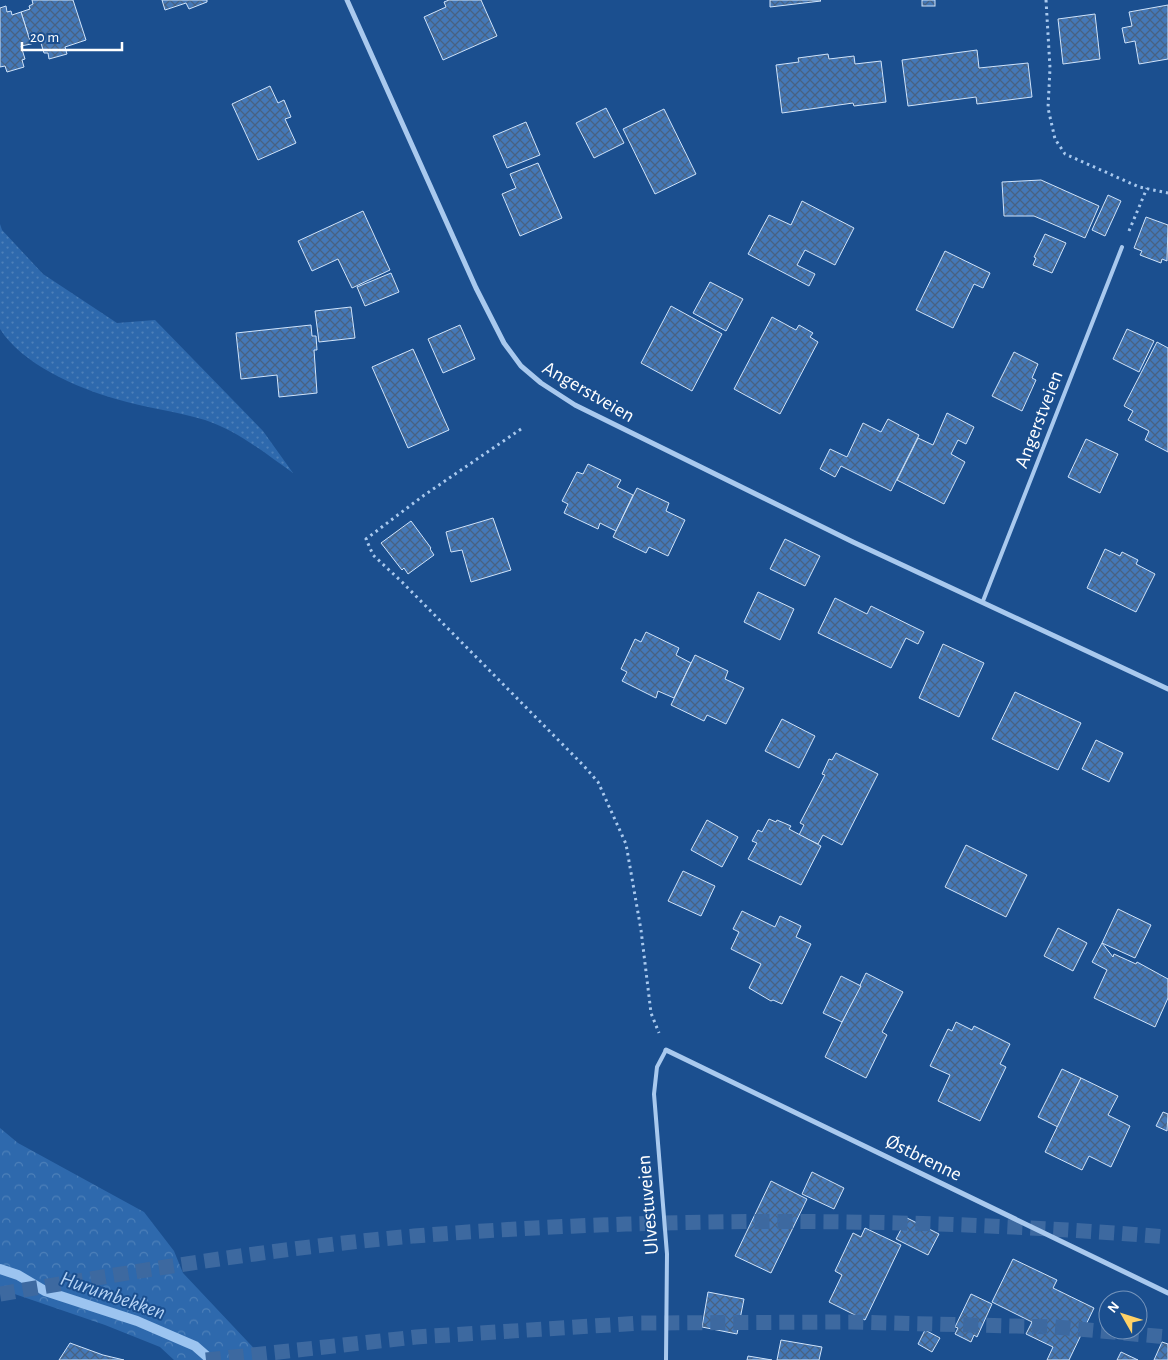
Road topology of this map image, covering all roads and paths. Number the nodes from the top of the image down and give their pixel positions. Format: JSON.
{"nodes":[{"id":1,"x":347,"y":0,"type":"edge"},
{"id":2,"x":1046,"y":0,"type":"edge"},
{"id":3,"x":1147,"y":188,"type":"junction"},
{"id":4,"x":1168,"y":193,"type":"edge"},
{"id":5,"x":1122,"y":247,"type":"joint"},
{"id":6,"x":521,"y":428,"type":"dead end"},
{"id":7,"x":983,"y":601,"type":"junction"},
{"id":8,"x":1168,"y":689,"type":"edge"},
{"id":9,"x":666,"y":1050,"type":"junction"},
{"id":10,"x":1168,"y":1293,"type":"edge"},
{"id":11,"x":666,"y":1360,"type":"edge"}],
"edges":[{"from":1,"to":7,"type":"street","name":"Angerstveien"},
{"from":2,"to":3,"type":"path"},
{"from":3,"to":4,"type":"path"},
{"from":3,"to":5,"type":"path"},
{"from":5,"to":7,"type":"lane","name":"Angerstveien"},
{"from":6,"to":9,"type":"path"},
{"from":7,"to":8,"type":"street","name":"Angerstveien"},
{"from":9,"to":10,"type":"street","name":"Østbrenne"},
{"from":9,"to":11,"type":"lane","name":"Ulvestuveien"}]}
